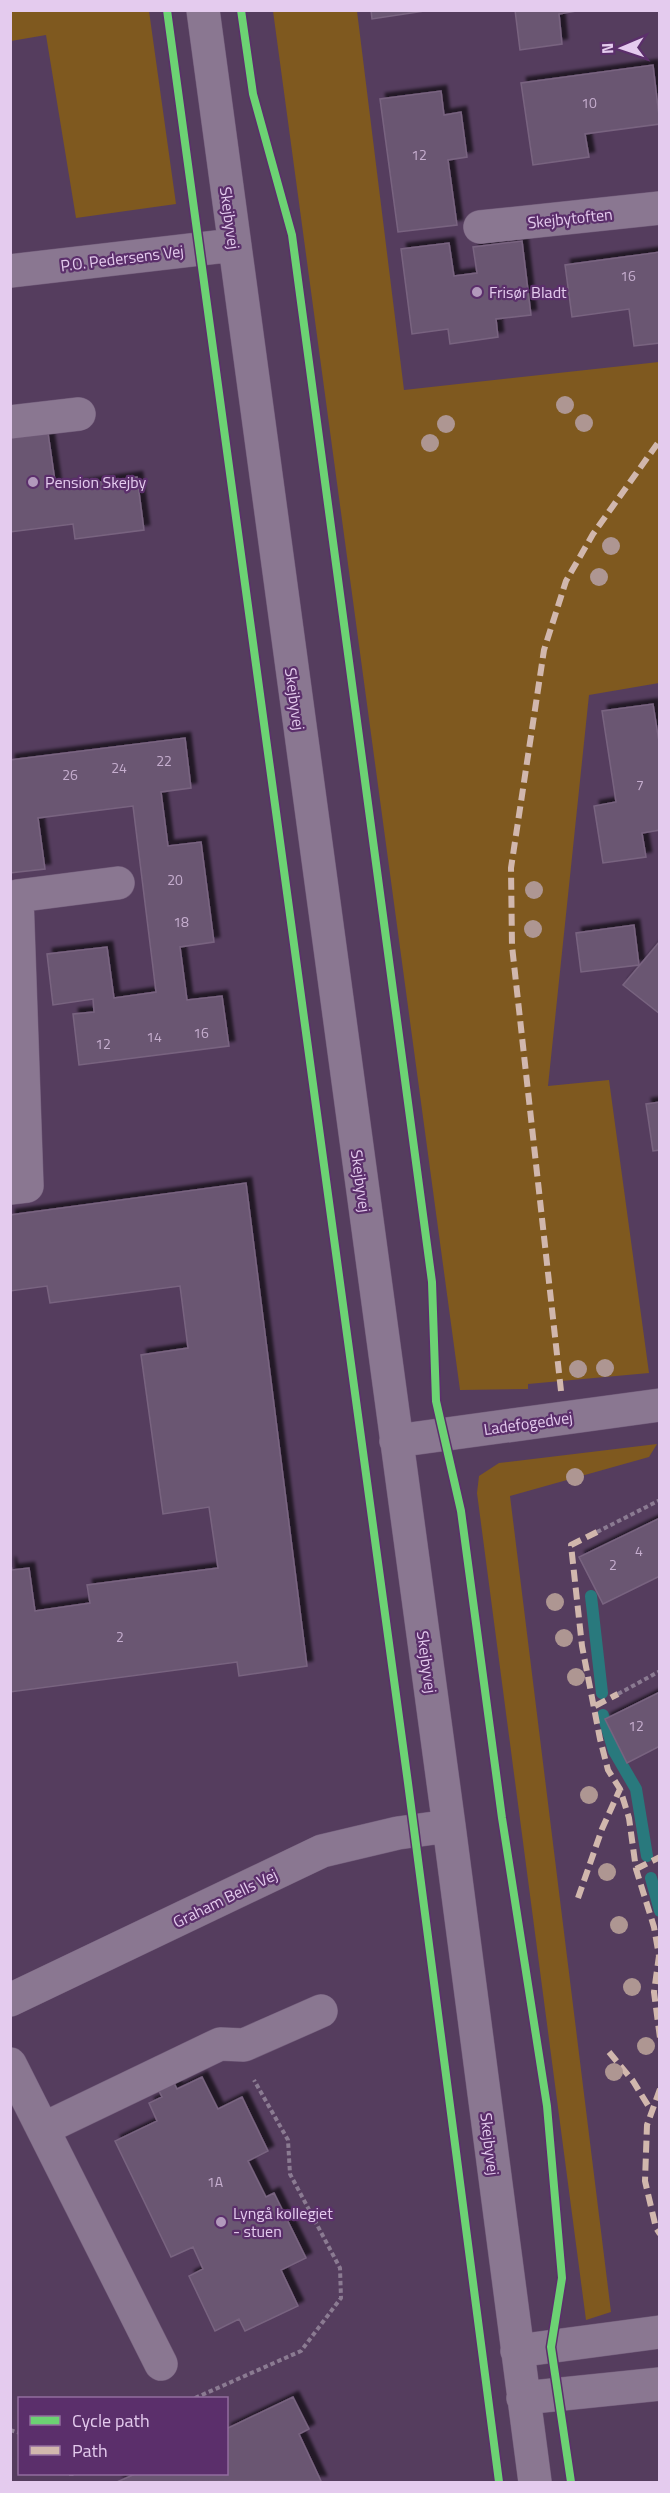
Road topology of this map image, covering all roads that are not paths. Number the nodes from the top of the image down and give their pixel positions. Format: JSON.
{"nodes":[{"id":1,"x":203,"y":10,"type":"edge"},
{"id":2,"x":660,"y":208,"type":"edge"},
{"id":3,"x":480,"y":227,"type":"dead end"},
{"id":4,"x":234,"y":245,"type":"junction"},
{"id":5,"x":10,"y":271,"type":"edge"},
{"id":6,"x":79,"y":414,"type":"dead end"},
{"id":7,"x":10,"y":422,"type":"edge"},
{"id":8,"x":118,"y":883,"type":"dead end"},
{"id":9,"x":10,"y":1188,"type":"edge"},
{"id":10,"x":660,"y":1405,"type":"edge"},
{"id":11,"x":396,"y":1441,"type":"junction"},
{"id":12,"x":449,"y":1826,"type":"junction"},
{"id":13,"x":10,"y":2000,"type":"edge"},
{"id":14,"x":321,"y":2011,"type":"dead end"},
{"id":15,"x":10,"y":2064,"type":"edge"},
{"id":16,"x":43,"y":2129,"type":"junction"},
{"id":17,"x":660,"y":2332,"type":"edge"},
{"id":18,"x":517,"y":2351,"type":"junction"},
{"id":19,"x":161,"y":2364,"type":"dead end"},
{"id":20,"x":660,"y":2384,"type":"edge"},
{"id":21,"x":523,"y":2398,"type":"junction"},
{"id":22,"x":535,"y":2482,"type":"edge"}],
"edges":[{"from":1,"to":4,"type":"street","name":"Skejbyvej"},
{"from":2,"to":3,"type":"street","name":"Skejbytoften"},
{"from":4,"to":5,"type":"street","name":"P.O. Pedersens Vej"},
{"from":4,"to":11,"type":"street","name":"Skejbyvej"},
{"from":6,"to":7,"type":"street"},
{"from":8,"to":9,"type":"street"},
{"from":10,"to":11,"type":"street","name":"Ladefogedvej"},
{"from":11,"to":12,"type":"street","name":"Skejbyvej"},
{"from":12,"to":13,"type":"street","name":"Graham Bells Vej"},
{"from":12,"to":18,"type":"street","name":"Skejbyvej"},
{"from":14,"to":16,"type":"street"},
{"from":15,"to":16,"type":"street"},
{"from":16,"to":19,"type":"street"},
{"from":17,"to":18,"type":"street"},
{"from":18,"to":21,"type":"street","name":"Skejbyvej"},
{"from":20,"to":21,"type":"street"},
{"from":21,"to":22,"type":"street","name":"Skejbyvej"}]}
